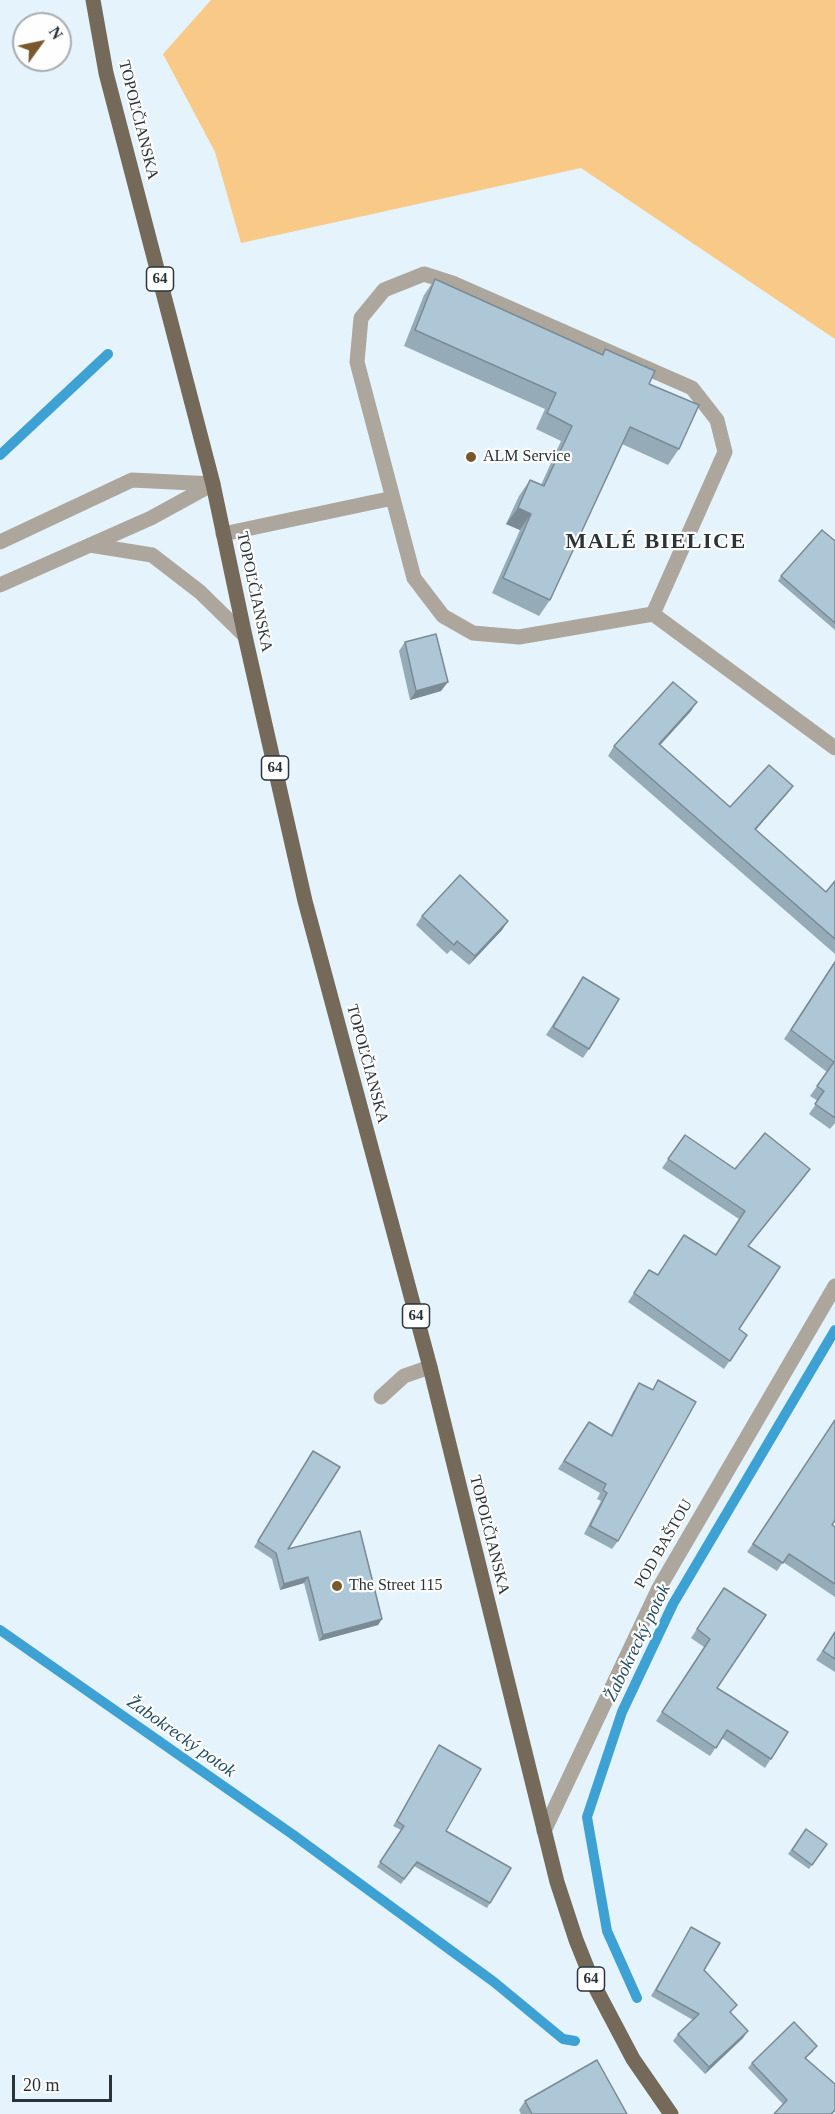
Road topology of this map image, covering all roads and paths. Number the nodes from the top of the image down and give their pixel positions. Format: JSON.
{"nodes":[{"id":1,"x":93,"y":0,"type":"edge"},
{"id":2,"x":213,"y":484,"type":"junction"},
{"id":3,"x":393,"y":498,"type":"junction"},
{"id":4,"x":223,"y":534,"type":"junction"},
{"id":5,"x":0,"y":542,"type":"edge"},
{"id":6,"x":90,"y":545,"type":"junction"},
{"id":7,"x":0,"y":585,"type":"edge"},
{"id":8,"x":653,"y":614,"type":"junction"},
{"id":9,"x":245,"y":636,"type":"junction"},
{"id":10,"x":835,"y":748,"type":"edge"},
{"id":11,"x":835,"y":1286,"type":"edge"},
{"id":12,"x":430,"y":1367,"type":"junction"},
{"id":13,"x":381,"y":1397,"type":"dead end"},
{"id":14,"x":544,"y":1830,"type":"junction"},
{"id":15,"x":671,"y":2114,"type":"edge"}],
"edges":[{"from":1,"to":2,"type":"main road","name":"TOPOĽČIANSKA","number":"64"},
{"from":2,"to":4,"type":"main road","name":"TOPOĽČIANSKA","number":"64"},
{"from":2,"to":5,"type":"street"},
{"from":2,"to":6,"type":"street"},
{"from":3,"to":4,"type":"street"},
{"from":3,"to":8,"type":"street"},
{"from":3,"to":8,"type":"street"},
{"from":4,"to":9,"type":"main road","name":"TOPOĽČIANSKA","number":"64"},
{"from":6,"to":7,"type":"street"},
{"from":6,"to":9,"type":"street"},
{"from":8,"to":10,"type":"street"},
{"from":9,"to":12,"type":"main road","name":"TOPOĽČIANSKA","number":"64"},
{"from":11,"to":14,"type":"street","name":"POD BAŠTOU"},
{"from":12,"to":13,"type":"street"},
{"from":12,"to":14,"type":"main road","name":"TOPOĽČIANSKA","number":"64"},
{"from":14,"to":15,"type":"main road","name":"TOPOĽČIANSKA","number":"64"}]}
